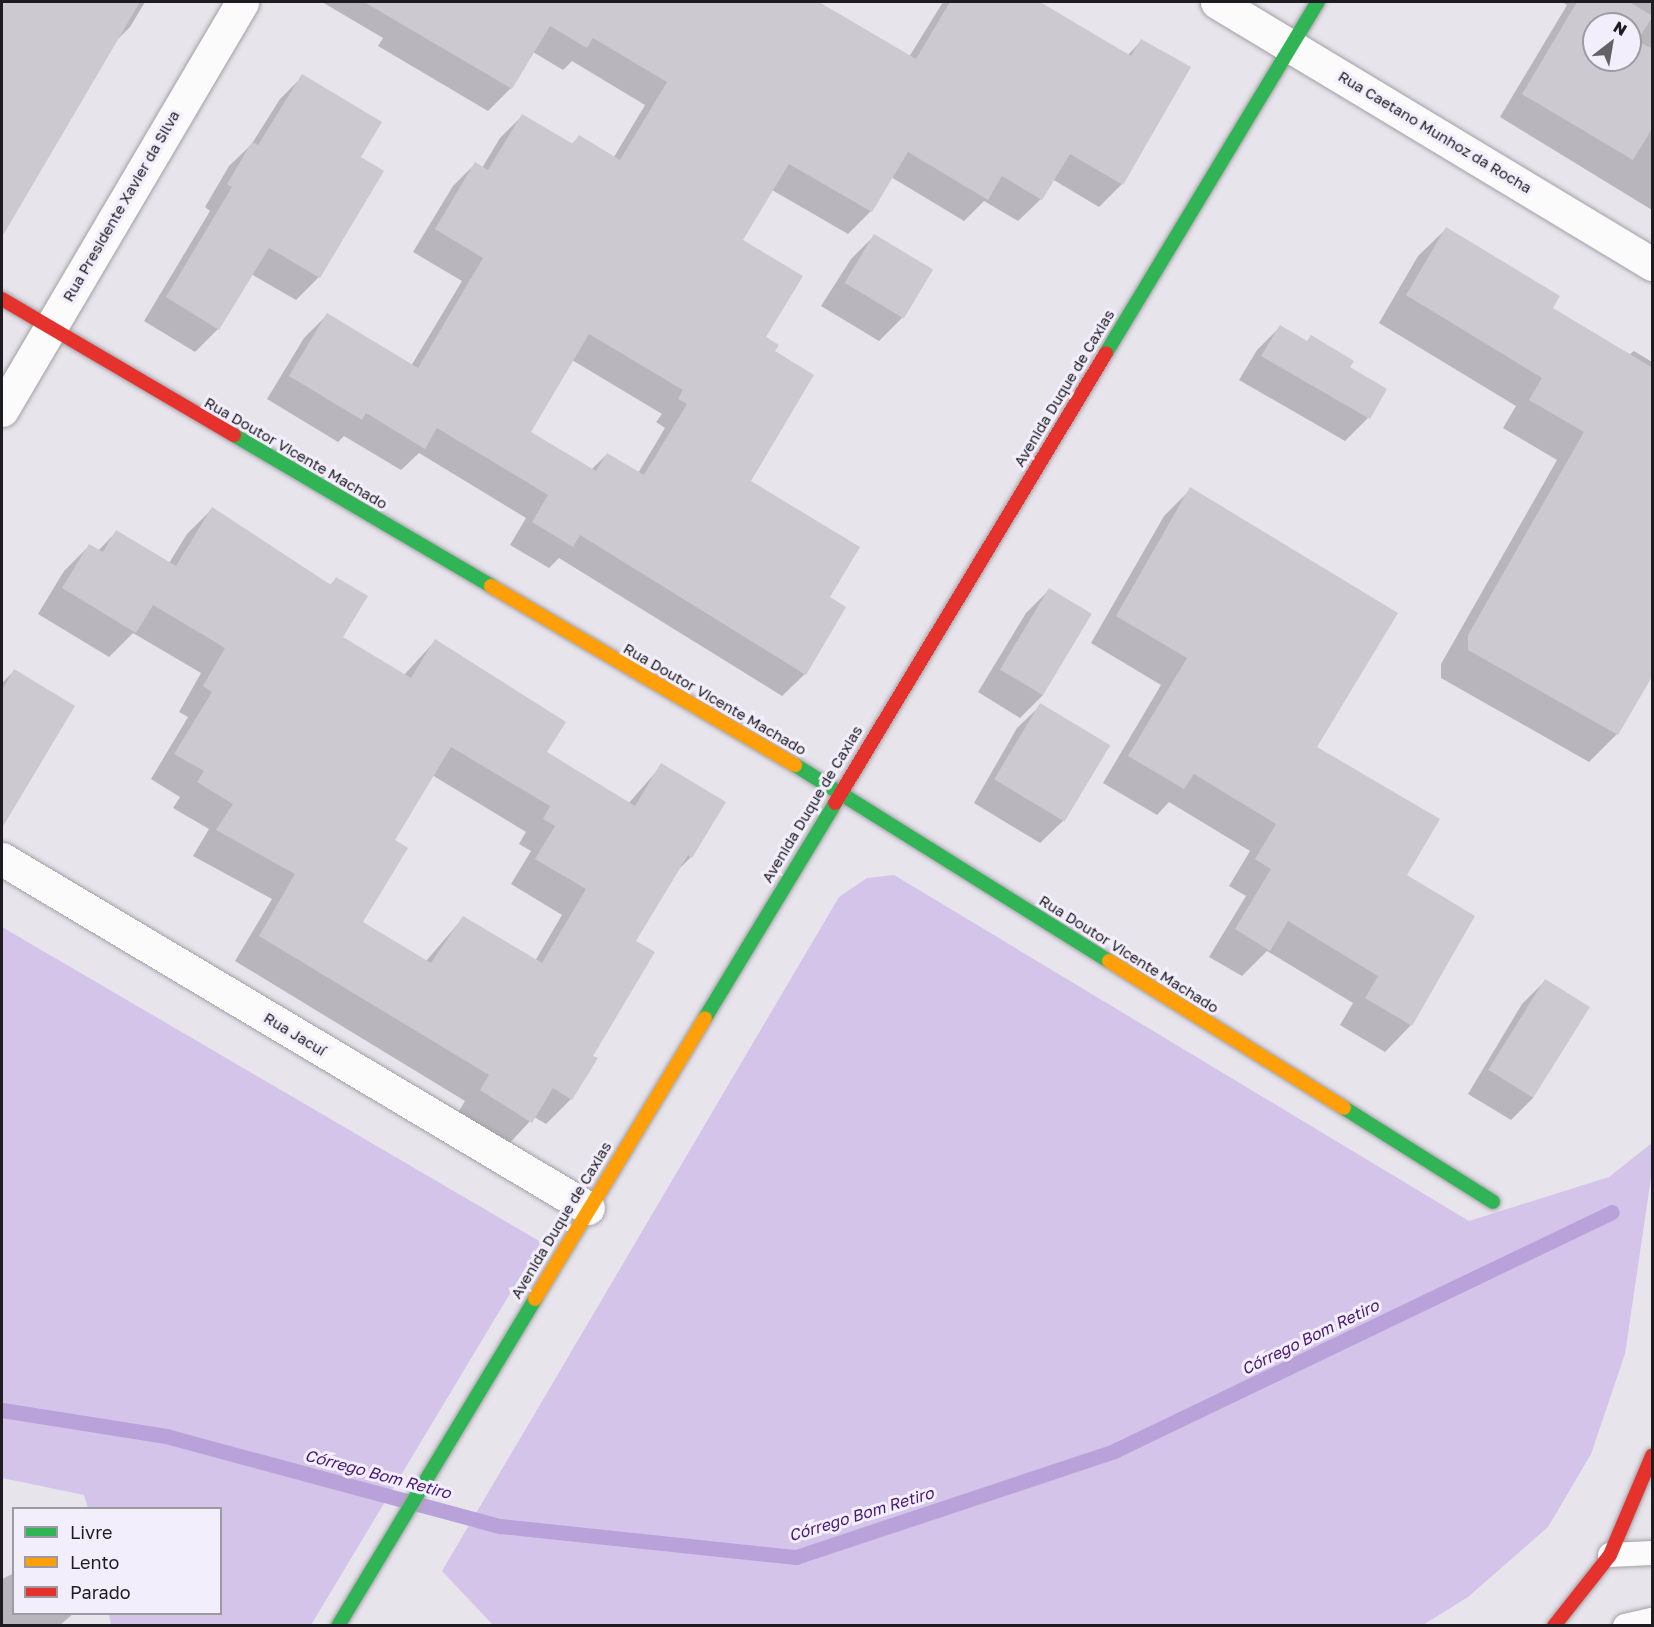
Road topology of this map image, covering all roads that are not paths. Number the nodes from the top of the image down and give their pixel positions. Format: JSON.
{"nodes":[{"id":1,"x":242,"y":2,"type":"edge"},
{"id":2,"x":1217,"y":2,"type":"edge"},
{"id":3,"x":1318,"y":2,"type":"edge"},
{"id":4,"x":1292,"y":45,"type":"junction"},
{"id":5,"x":1653,"y":264,"type":"edge"},
{"id":6,"x":2,"y":300,"type":"edge"},
{"id":7,"x":50,"y":328,"type":"junction"},
{"id":8,"x":2,"y":410,"type":"edge"},
{"id":9,"x":839,"y":791,"type":"junction"},
{"id":10,"x":2,"y":859,"type":"edge"},
{"id":11,"x":1493,"y":1202,"type":"dead end"},
{"id":12,"x":588,"y":1208,"type":"junction"},
{"id":13,"x":1653,"y":1456,"type":"edge"},
{"id":14,"x":1653,"y":1553,"type":"edge"},
{"id":15,"x":1610,"y":1555,"type":"junction"},
{"id":16,"x":1653,"y":1620,"type":"edge"},
{"id":17,"x":338,"y":1626,"type":"edge"},
{"id":18,"x":1554,"y":1626,"type":"edge"},
{"id":19,"x":1625,"y":1626,"type":"edge"}],
"edges":[{"from":1,"to":7,"type":"street","name":"Rua Presidente Xavier da Silva"},
{"from":2,"to":4,"type":"street","name":"Rua Caetano Munhoz da Rocha"},
{"from":3,"to":4,"type":"street","name":"Avenida Duque de Caxias"},
{"from":4,"to":5,"type":"street","name":"Rua Caetano Munhoz da Rocha"},
{"from":4,"to":9,"type":"street","name":"Avenida Duque de Caxias"},
{"from":6,"to":7,"type":"street","name":"Rua Doutor Vicente Machado"},
{"from":7,"to":8,"type":"street","name":"Rua Presidente Xavier da Silva"},
{"from":7,"to":9,"type":"street","name":"Rua Doutor Vicente Machado"},
{"from":9,"to":11,"type":"street","name":"Rua Doutor Vicente Machado"},
{"from":9,"to":12,"type":"street","name":"Avenida Duque de Caxias"},
{"from":10,"to":12,"type":"street","name":"Rua Jacuí"},
{"from":12,"to":17,"type":"street","name":"Avenida Duque de Caxias"},
{"from":13,"to":15,"type":"street"},
{"from":14,"to":15,"type":"lane"},
{"from":15,"to":18,"type":"street"},
{"from":16,"to":19,"type":"lane"}]}
